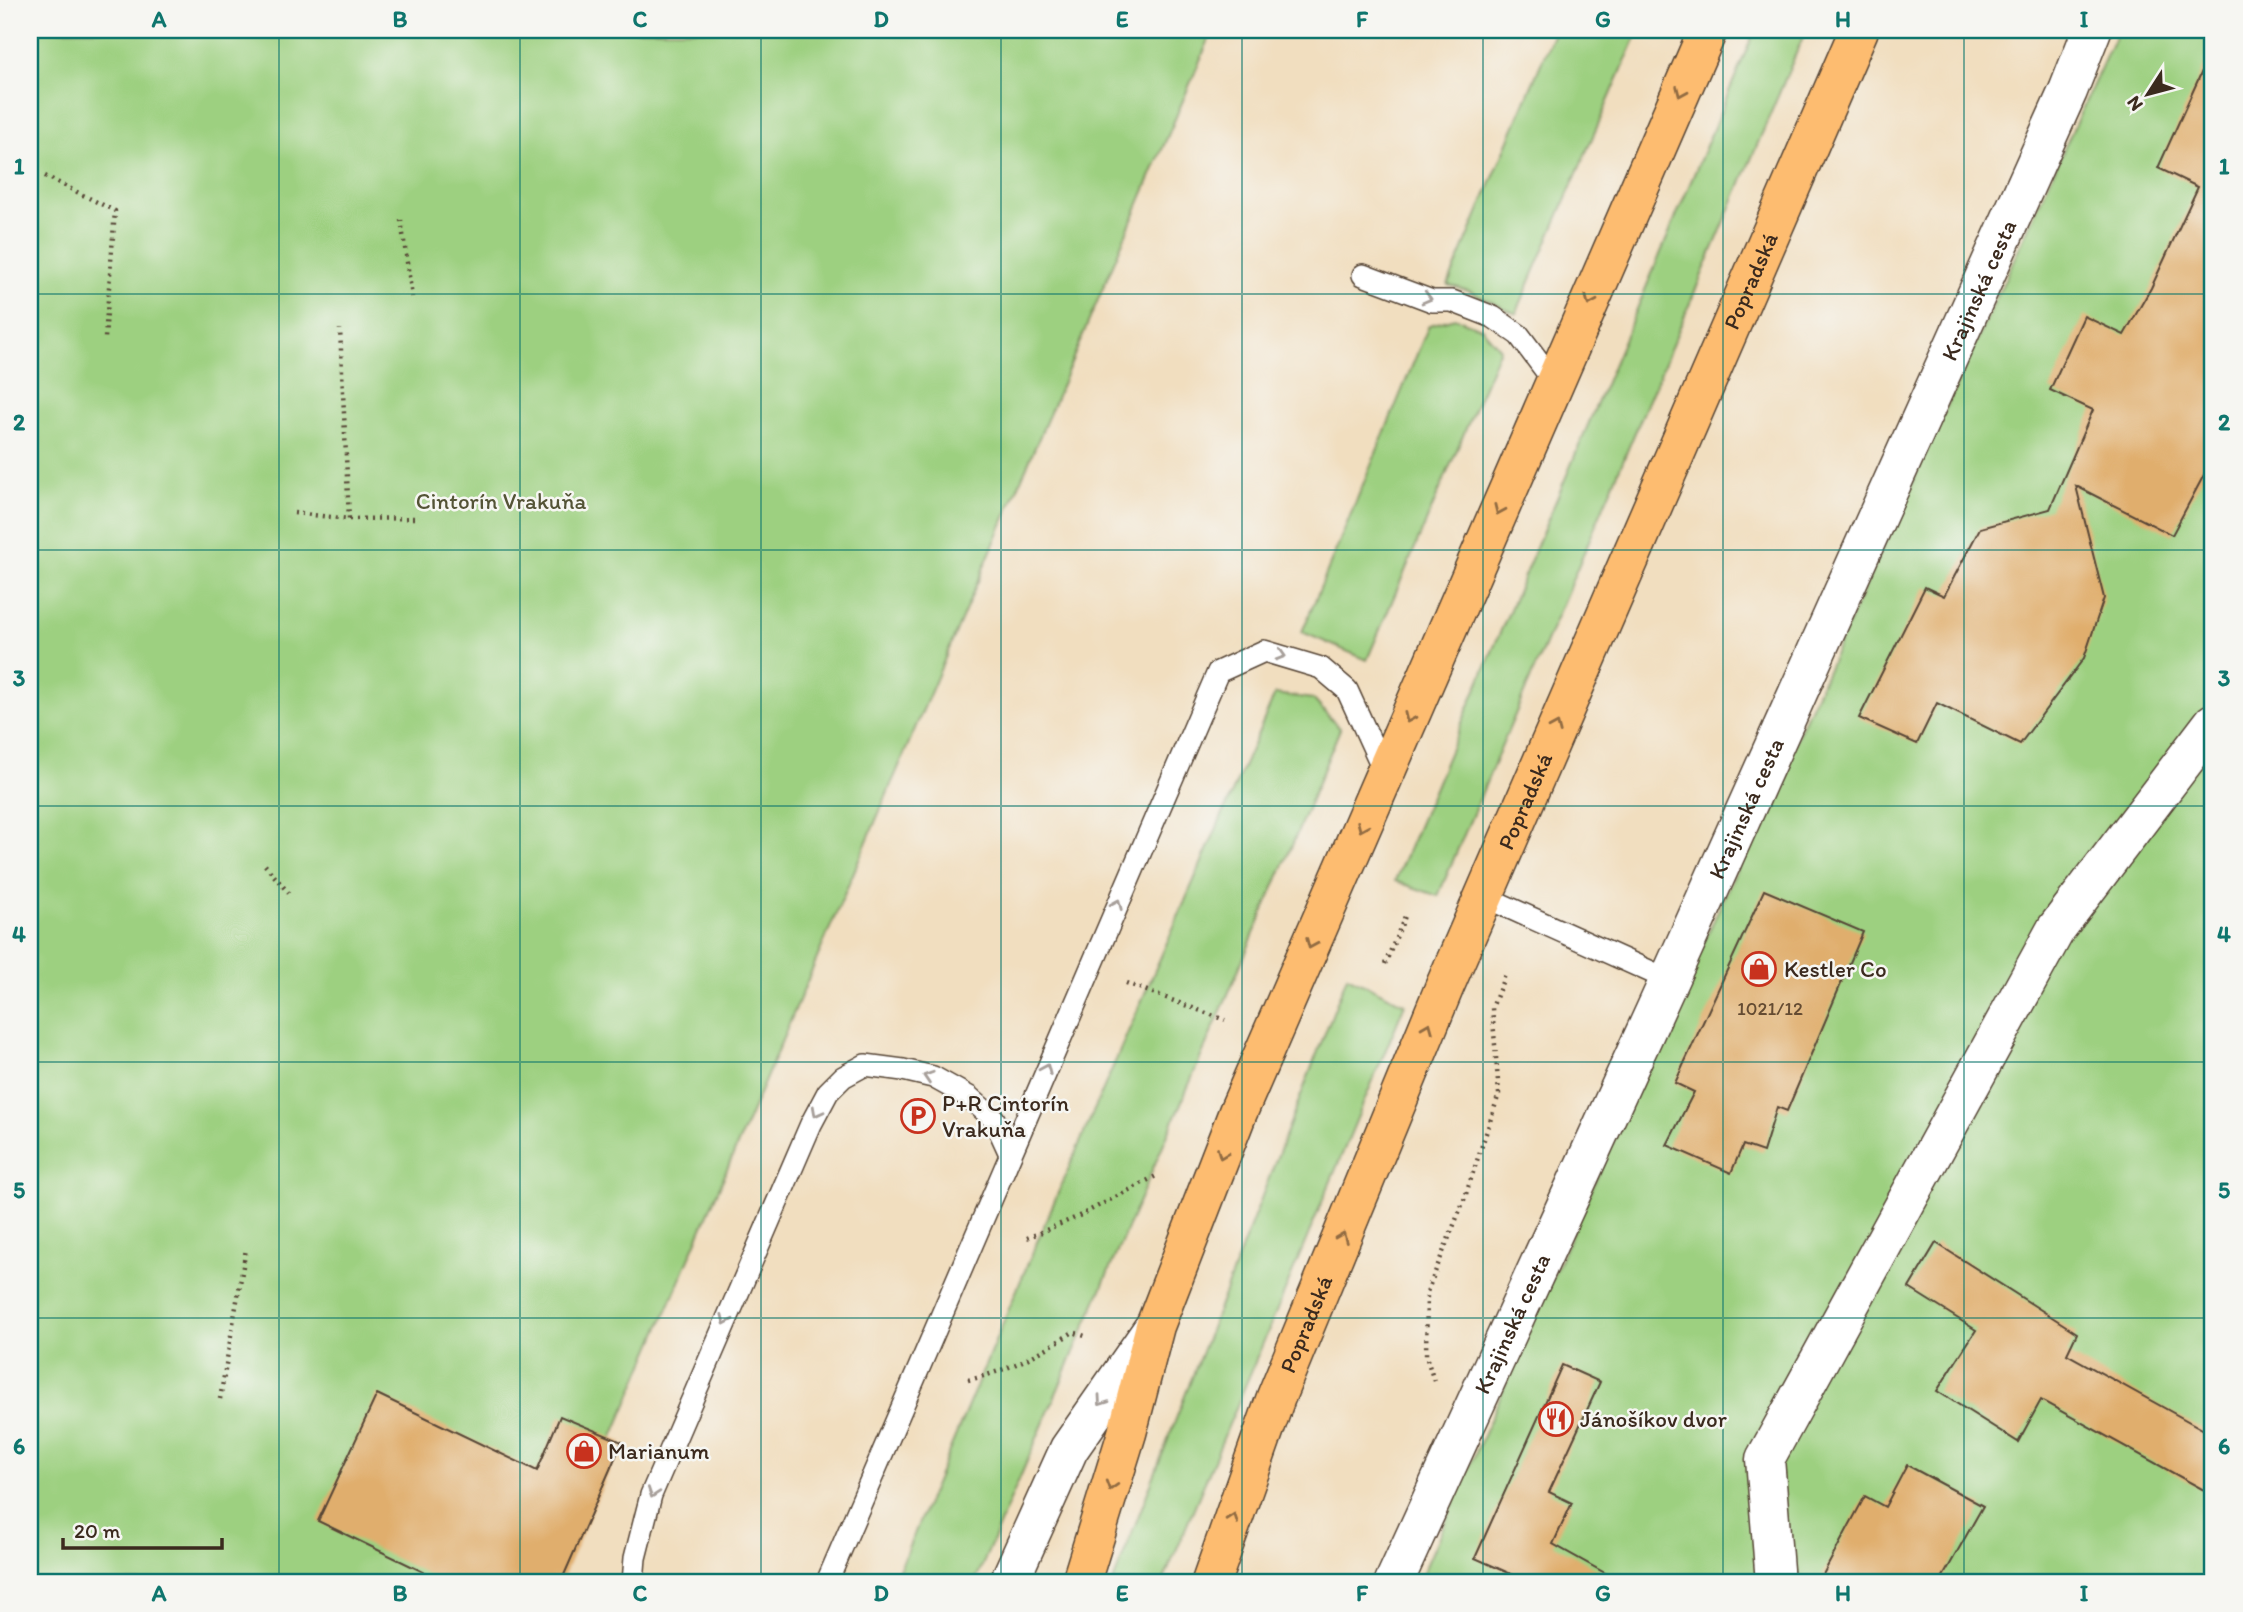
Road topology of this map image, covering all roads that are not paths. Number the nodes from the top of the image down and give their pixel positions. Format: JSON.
{"nodes":[{"id":1,"x":1708,"y":30,"type":"edge"},
{"id":2,"x":1859,"y":30,"type":"edge"},
{"id":3,"x":2092,"y":30,"type":"edge"},
{"id":4,"x":1363,"y":275,"type":"dead end"},
{"id":5,"x":1555,"y":383,"type":"junction"},
{"id":6,"x":2213,"y":723,"type":"edge"},
{"id":7,"x":1385,"y":773,"type":"junction"},
{"id":8,"x":1483,"y":896,"type":"junction"},
{"id":9,"x":1669,"y":980,"type":"junction"},
{"id":10,"x":1010,"y":1154,"type":"junction"},
{"id":11,"x":1155,"y":1326,"type":"junction"},
{"id":12,"x":633,"y":1582,"type":"edge"},
{"id":13,"x":827,"y":1582,"type":"edge"},
{"id":14,"x":1009,"y":1582,"type":"edge"},
{"id":15,"x":1081,"y":1582,"type":"edge"},
{"id":16,"x":1211,"y":1582,"type":"edge"},
{"id":17,"x":1394,"y":1582,"type":"edge"},
{"id":18,"x":1775,"y":1582,"type":"edge"}],
"edges":[{"from":1,"to":5,"type":"main road","one_way":true},
{"from":8,"to":2,"type":"main road","name":"Popradská","one_way":true},
{"from":3,"to":9,"type":"street","name":"Krajinská cesta"},
{"from":4,"to":5,"type":"lane","one_way":true},
{"from":5,"to":7,"type":"main road","one_way":true},
{"from":6,"to":18,"type":"street"},
{"from":10,"to":7,"type":"lane","one_way":true},
{"from":7,"to":11,"type":"main road","one_way":true},
{"from":8,"to":9,"type":"lane"},
{"from":16,"to":8,"type":"main road","name":"Popradská","one_way":true},
{"from":9,"to":17,"type":"street","name":"Krajinská cesta"},
{"from":10,"to":12,"type":"lane","one_way":true},
{"from":10,"to":13,"type":"lane"},
{"from":11,"to":14,"type":"street","one_way":true},
{"from":11,"to":15,"type":"main road","one_way":true}]}
